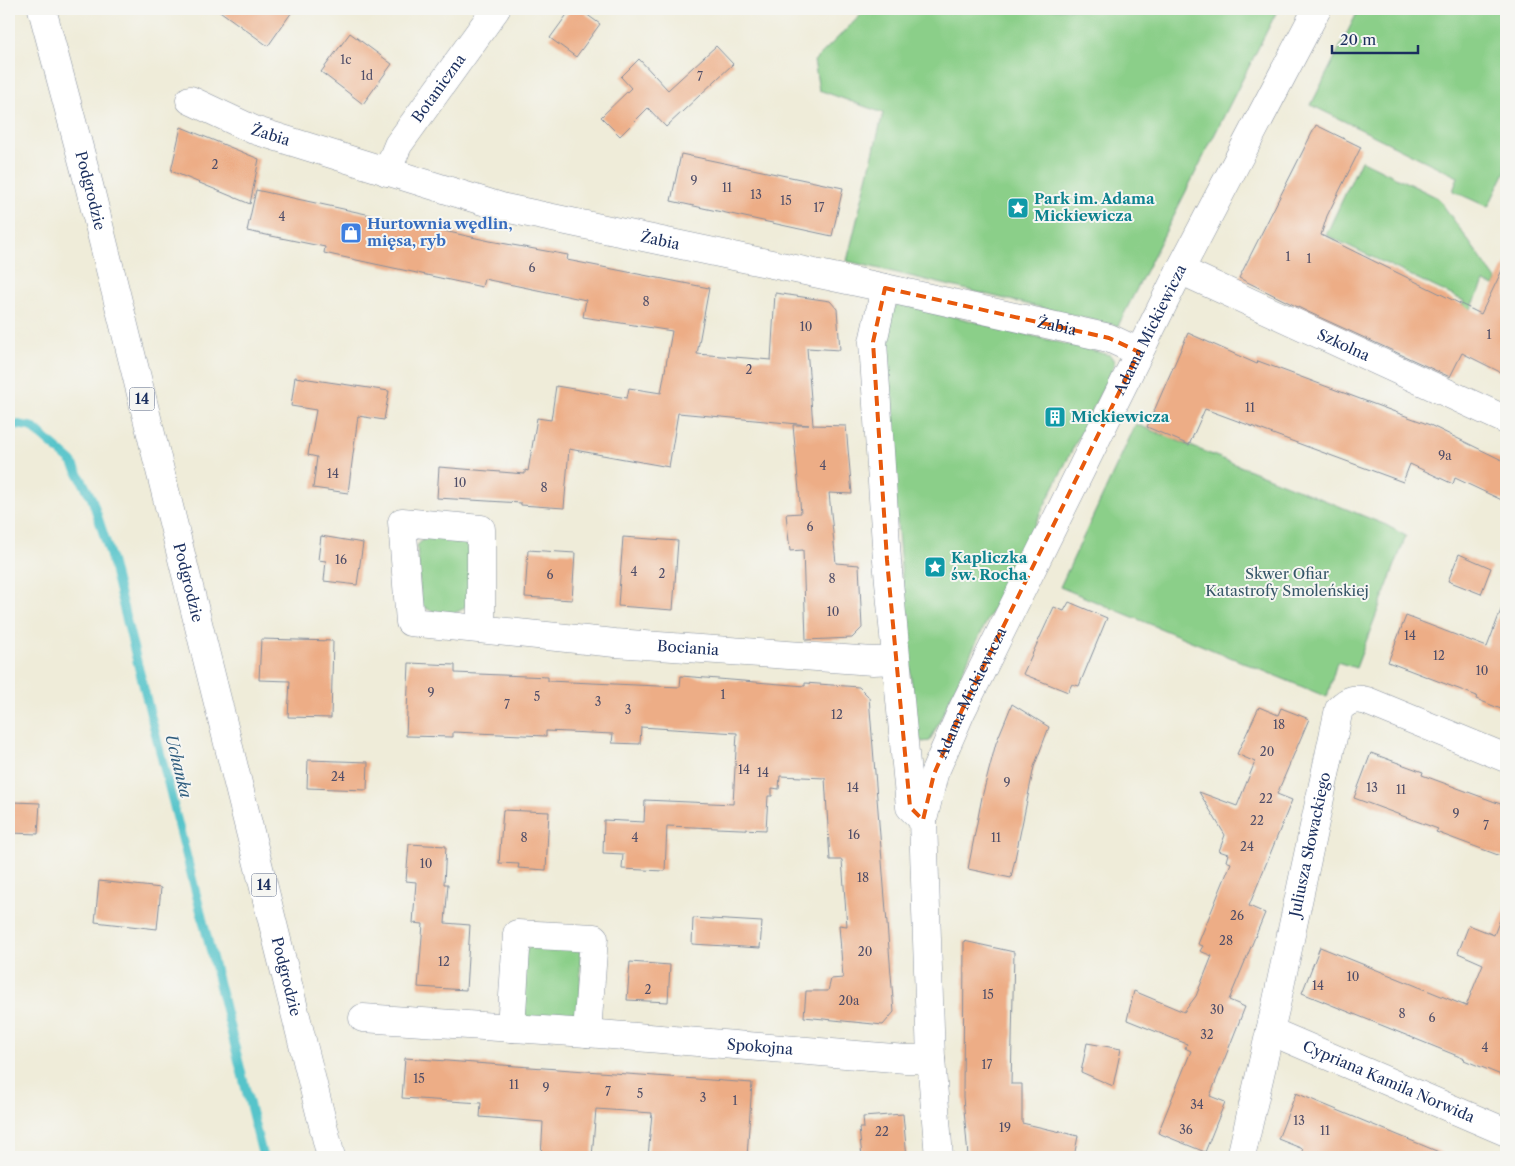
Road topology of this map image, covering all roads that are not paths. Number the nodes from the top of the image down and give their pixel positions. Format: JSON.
{"nodes":[{"id":1,"x":42,"y":9,"type":"edge"},
{"id":2,"x":496,"y":9,"type":"edge"},
{"id":3,"x":1317,"y":9,"type":"edge"},
{"id":4,"x":190,"y":100,"type":"dead end"},
{"id":5,"x":387,"y":172,"type":"junction"},
{"id":6,"x":1180,"y":270,"type":"junction"},
{"id":7,"x":885,"y":288,"type":"junction"},
{"id":8,"x":1140,"y":352,"type":"junction"},
{"id":9,"x":1506,"y":420,"type":"edge"},
{"id":10,"x":481,"y":628,"type":"junction"},
{"id":11,"x":895,"y":660,"type":"junction"},
{"id":12,"x":1506,"y":758,"type":"edge"},
{"id":13,"x":923,"y":820,"type":"junction"},
{"id":14,"x":363,"y":1018,"type":"dead end"},
{"id":15,"x":512,"y":1028,"type":"junction"},
{"id":16,"x":1270,"y":1031,"type":"junction"},
{"id":17,"x":587,"y":1033,"type":"junction"},
{"id":18,"x":931,"y":1059,"type":"junction"},
{"id":19,"x":1506,"y":1132,"type":"edge"},
{"id":20,"x":331,"y":1157,"type":"edge"},
{"id":21,"x":938,"y":1157,"type":"edge"},
{"id":22,"x":1241,"y":1157,"type":"edge"}],
"edges":[{"from":1,"to":20,"type":"street","name":"Podgrodzie","number":"14"},
{"from":2,"to":5,"type":"street","name":"Botaniczna"},
{"from":3,"to":6,"type":"street","name":"Adama Mickiewicza"},
{"from":4,"to":5,"type":"street","name":"Żabia"},
{"from":5,"to":7,"type":"street","name":"Żabia"},
{"from":6,"to":8,"type":"street","name":"Adama Mickiewicza"},
{"from":6,"to":9,"type":"street","name":"Szkolna"},
{"from":7,"to":8,"type":"street","name":"Żabia"},
{"from":7,"to":11,"type":"street"},
{"from":8,"to":13,"type":"street","name":"Adama Mickiewicza"},
{"from":10,"to":10,"type":"street","name":"Bociania"},
{"from":10,"to":11,"type":"street","name":"Bociania"},
{"from":11,"to":13,"type":"street"},
{"from":12,"to":16,"type":"street","name":"Juliusza Słowackiego"},
{"from":13,"to":18,"type":"street","name":"Adama Mickiewicza"},
{"from":14,"to":15,"type":"street","name":"Spokojna"},
{"from":15,"to":17,"type":"street","name":"Spokojna"},
{"from":15,"to":17,"type":"street"},
{"from":16,"to":19,"type":"street","name":"Cypriana Kamila Norwida"},
{"from":16,"to":22,"type":"street","name":"Juliusza Słowackiego"},
{"from":17,"to":18,"type":"street","name":"Spokojna"},
{"from":18,"to":21,"type":"street","name":"Adama Mickiewicza"}]}
